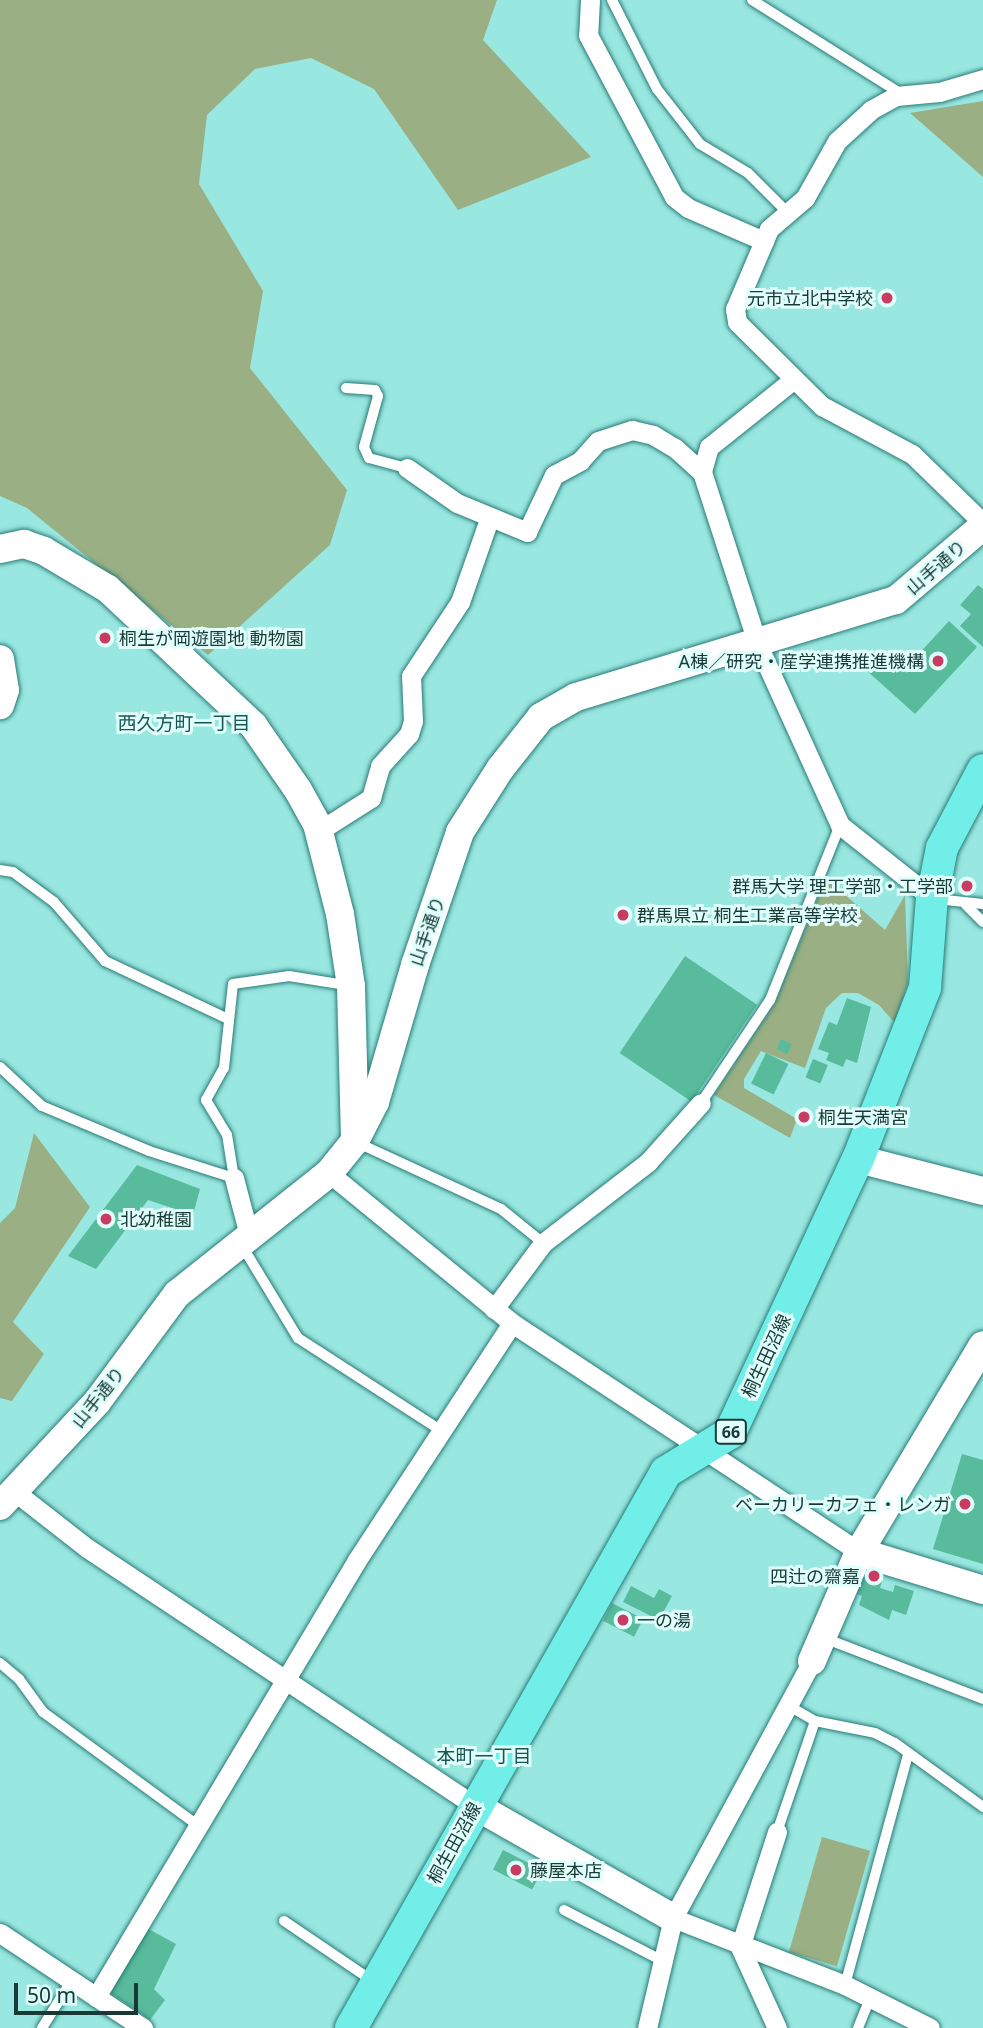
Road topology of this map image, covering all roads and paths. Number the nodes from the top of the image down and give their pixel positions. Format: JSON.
{"nodes":[{"id":1,"x":590,"y":0,"type":"edge"},
{"id":2,"x":612,"y":0,"type":"edge"},
{"id":3,"x":752,"y":0,"type":"edge"},
{"id":4,"x":983,"y":79,"type":"edge"},
{"id":5,"x":903,"y":96,"type":"junction"},
{"id":6,"x":788,"y":213,"type":"junction"},
{"id":7,"x":764,"y":241,"type":"junction"},
{"id":8,"x":794,"y":379,"type":"junction"},
{"id":9,"x":346,"y":388,"type":"dead end"},
{"id":10,"x":407,"y":468,"type":"joint"},
{"id":11,"x":702,"y":472,"type":"junction"},
{"id":12,"x":489,"y":519,"type":"junction"},
{"id":13,"x":983,"y":524,"type":"edge"},
{"id":14,"x":0,"y":549,"type":"edge"},
{"id":15,"x":758,"y":645,"type":"junction"},
{"id":16,"x":0,"y":659,"type":"edge"},
{"id":17,"x":0,"y":705,"type":"edge"},
{"id":18,"x":983,"y":769,"type":"edge"},
{"id":19,"x":840,"y":825,"type":"junction"},
{"id":20,"x":319,"y":831,"type":"junction"},
{"id":21,"x":0,"y":870,"type":"edge"},
{"id":22,"x":932,"y":898,"type":"junction"},
{"id":23,"x":983,"y":904,"type":"edge"},
{"id":24,"x":966,"y":905,"type":"junction"},
{"id":25,"x":983,"y":922,"type":"edge"},
{"id":26,"x":351,"y":986,"type":"junction"},
{"id":27,"x":226,"y":1018,"type":"junction"},
{"id":28,"x":0,"y":1067,"type":"edge"},
{"id":29,"x":701,"y":1103,"type":"joint"},
{"id":30,"x":355,"y":1141,"type":"junction"},
{"id":31,"x":858,"y":1159,"type":"junction"},
{"id":32,"x":329,"y":1173,"type":"junction"},
{"id":33,"x":234,"y":1178,"type":"junction"},
{"id":34,"x":983,"y":1191,"type":"edge"},
{"id":35,"x":244,"y":1238,"type":"junction"},
{"id":36,"x":543,"y":1242,"type":"junction"},
{"id":37,"x":495,"y":1309,"type":"junction"},
{"id":38,"x":512,"y":1323,"type":"junction"},
{"id":39,"x":983,"y":1345,"type":"edge"},
{"id":40,"x":440,"y":1430,"type":"junction"},
{"id":41,"x":704,"y":1449,"type":"junction"},
{"id":42,"x":7,"y":1498,"type":"edge"},
{"id":43,"x":859,"y":1552,"type":"junction"},
{"id":44,"x":983,"y":1590,"type":"edge"},
{"id":45,"x":818,"y":1650,"type":"junction"},
{"id":46,"x":0,"y":1663,"type":"edge"},
{"id":47,"x":288,"y":1681,"type":"junction"},
{"id":48,"x":983,"y":1699,"type":"edge"},
{"id":49,"x":789,"y":1706,"type":"junction"},
{"id":50,"x":815,"y":1721,"type":"junction"},
{"id":51,"x":908,"y":1754,"type":"junction"},
{"id":52,"x":474,"y":1805,"type":"junction"},
{"id":53,"x":983,"y":1807,"type":"edge"},
{"id":54,"x":196,"y":1825,"type":"junction"},
{"id":55,"x":777,"y":1832,"type":"joint"},
{"id":56,"x":564,"y":1910,"type":"dead end"},
{"id":57,"x":673,"y":1918,"type":"junction"},
{"id":58,"x":284,"y":1921,"type":"dead end"},
{"id":59,"x":0,"y":1933,"type":"edge"},
{"id":60,"x":740,"y":1947,"type":"junction"},
{"id":61,"x":661,"y":1960,"type":"junction"},
{"id":62,"x":72,"y":1980,"type":"junction"},
{"id":63,"x":376,"y":1983,"type":"junction"},
{"id":64,"x":845,"y":1985,"type":"junction"},
{"id":65,"x":96,"y":1997,"type":"junction"},
{"id":66,"x":870,"y":1998,"type":"junction"},
{"id":67,"x":42,"y":2028,"type":"edge"},
{"id":68,"x":143,"y":2028,"type":"edge"},
{"id":69,"x":351,"y":2028,"type":"edge"},
{"id":70,"x":647,"y":2028,"type":"edge"},
{"id":71,"x":777,"y":2028,"type":"edge"},
{"id":72,"x":858,"y":2028,"type":"edge"},
{"id":73,"x":930,"y":2028,"type":"edge"}],
"edges":[{"from":1,"to":7,"type":"street"},
{"from":2,"to":6,"type":"lane"},
{"from":3,"to":5,"type":"lane"},
{"from":4,"to":5,"type":"street"},
{"from":5,"to":6,"type":"street"},
{"from":6,"to":7,"type":"street"},
{"from":7,"to":8,"type":"street"},
{"from":8,"to":11,"type":"street"},
{"from":8,"to":13,"type":"street"},
{"from":9,"to":10,"type":"lane"},
{"from":10,"to":12,"type":"street"},
{"from":11,"to":12,"type":"street"},
{"from":11,"to":15,"type":"street"},
{"from":12,"to":20,"type":"street"},
{"from":13,"to":15,"type":"street","name":"山手通り"},
{"from":14,"to":20,"type":"street"},
{"from":15,"to":19,"type":"street"},
{"from":15,"to":30,"type":"street","name":"山手通り"},
{"from":16,"to":17,"type":"street"},
{"from":18,"to":22,"type":"main road","name":"桐生田沼線","number":"66"},
{"from":19,"to":22,"type":"street"},
{"from":19,"to":29,"type":"lane"},
{"from":20,"to":26,"type":"street"},
{"from":21,"to":27,"type":"lane"},
{"from":22,"to":24,"type":"lane"},
{"from":22,"to":31,"type":"main road","name":"桐生田沼線","number":"66"},
{"from":23,"to":24,"type":"lane"},
{"from":24,"to":25,"type":"lane"},
{"from":26,"to":27,"type":"lane"},
{"from":26,"to":30,"type":"street"},
{"from":27,"to":33,"type":"lane"},
{"from":28,"to":33,"type":"lane"},
{"from":29,"to":36,"type":"street"},
{"from":30,"to":32,"type":"street","name":"山手通り"},
{"from":30,"to":36,"type":"lane"},
{"from":31,"to":34,"type":"street"},
{"from":31,"to":41,"type":"main road","name":"桐生田沼線","number":"66"},
{"from":32,"to":35,"type":"street","name":"山手通り"},
{"from":32,"to":37,"type":"street"},
{"from":33,"to":35,"type":"street"},
{"from":35,"to":40,"type":"lane"},
{"from":35,"to":42,"type":"street","name":"山手通り"},
{"from":36,"to":37,"type":"street"},
{"from":37,"to":38,"type":"street"},
{"from":38,"to":40,"type":"street"},
{"from":38,"to":41,"type":"street"},
{"from":39,"to":43,"type":"street"},
{"from":40,"to":47,"type":"street"},
{"from":41,"to":43,"type":"street"},
{"from":41,"to":52,"type":"main road","name":"桐生田沼線","number":"66"},
{"from":42,"to":47,"type":"street"},
{"from":43,"to":44,"type":"street"},
{"from":43,"to":45,"type":"street"},
{"from":45,"to":48,"type":"lane"},
{"from":45,"to":49,"type":"street"},
{"from":46,"to":54,"type":"lane"},
{"from":47,"to":52,"type":"street"},
{"from":47,"to":54,"type":"street"},
{"from":49,"to":50,"type":"lane"},
{"from":49,"to":57,"type":"street"},
{"from":50,"to":51,"type":"lane"},
{"from":50,"to":55,"type":"lane"},
{"from":51,"to":53,"type":"lane"},
{"from":51,"to":64,"type":"lane"},
{"from":52,"to":57,"type":"street"},
{"from":52,"to":63,"type":"main road","name":"桐生田沼線","number":"66"},
{"from":54,"to":65,"type":"street"},
{"from":55,"to":60,"type":"street"},
{"from":56,"to":61,"type":"lane"},
{"from":57,"to":60,"type":"street"},
{"from":57,"to":61,"type":"street"},
{"from":58,"to":63,"type":"lane"},
{"from":59,"to":62,"type":"street"},
{"from":60,"to":64,"type":"street"},
{"from":60,"to":71,"type":"street"},
{"from":61,"to":70,"type":"street"},
{"from":62,"to":65,"type":"street"},
{"from":62,"to":67,"type":"lane"},
{"from":63,"to":69,"type":"main road","name":"桐生田沼線","number":"66"},
{"from":64,"to":66,"type":"street"},
{"from":65,"to":68,"type":"street"},
{"from":66,"to":72,"type":"lane"},
{"from":66,"to":73,"type":"street"}]}
